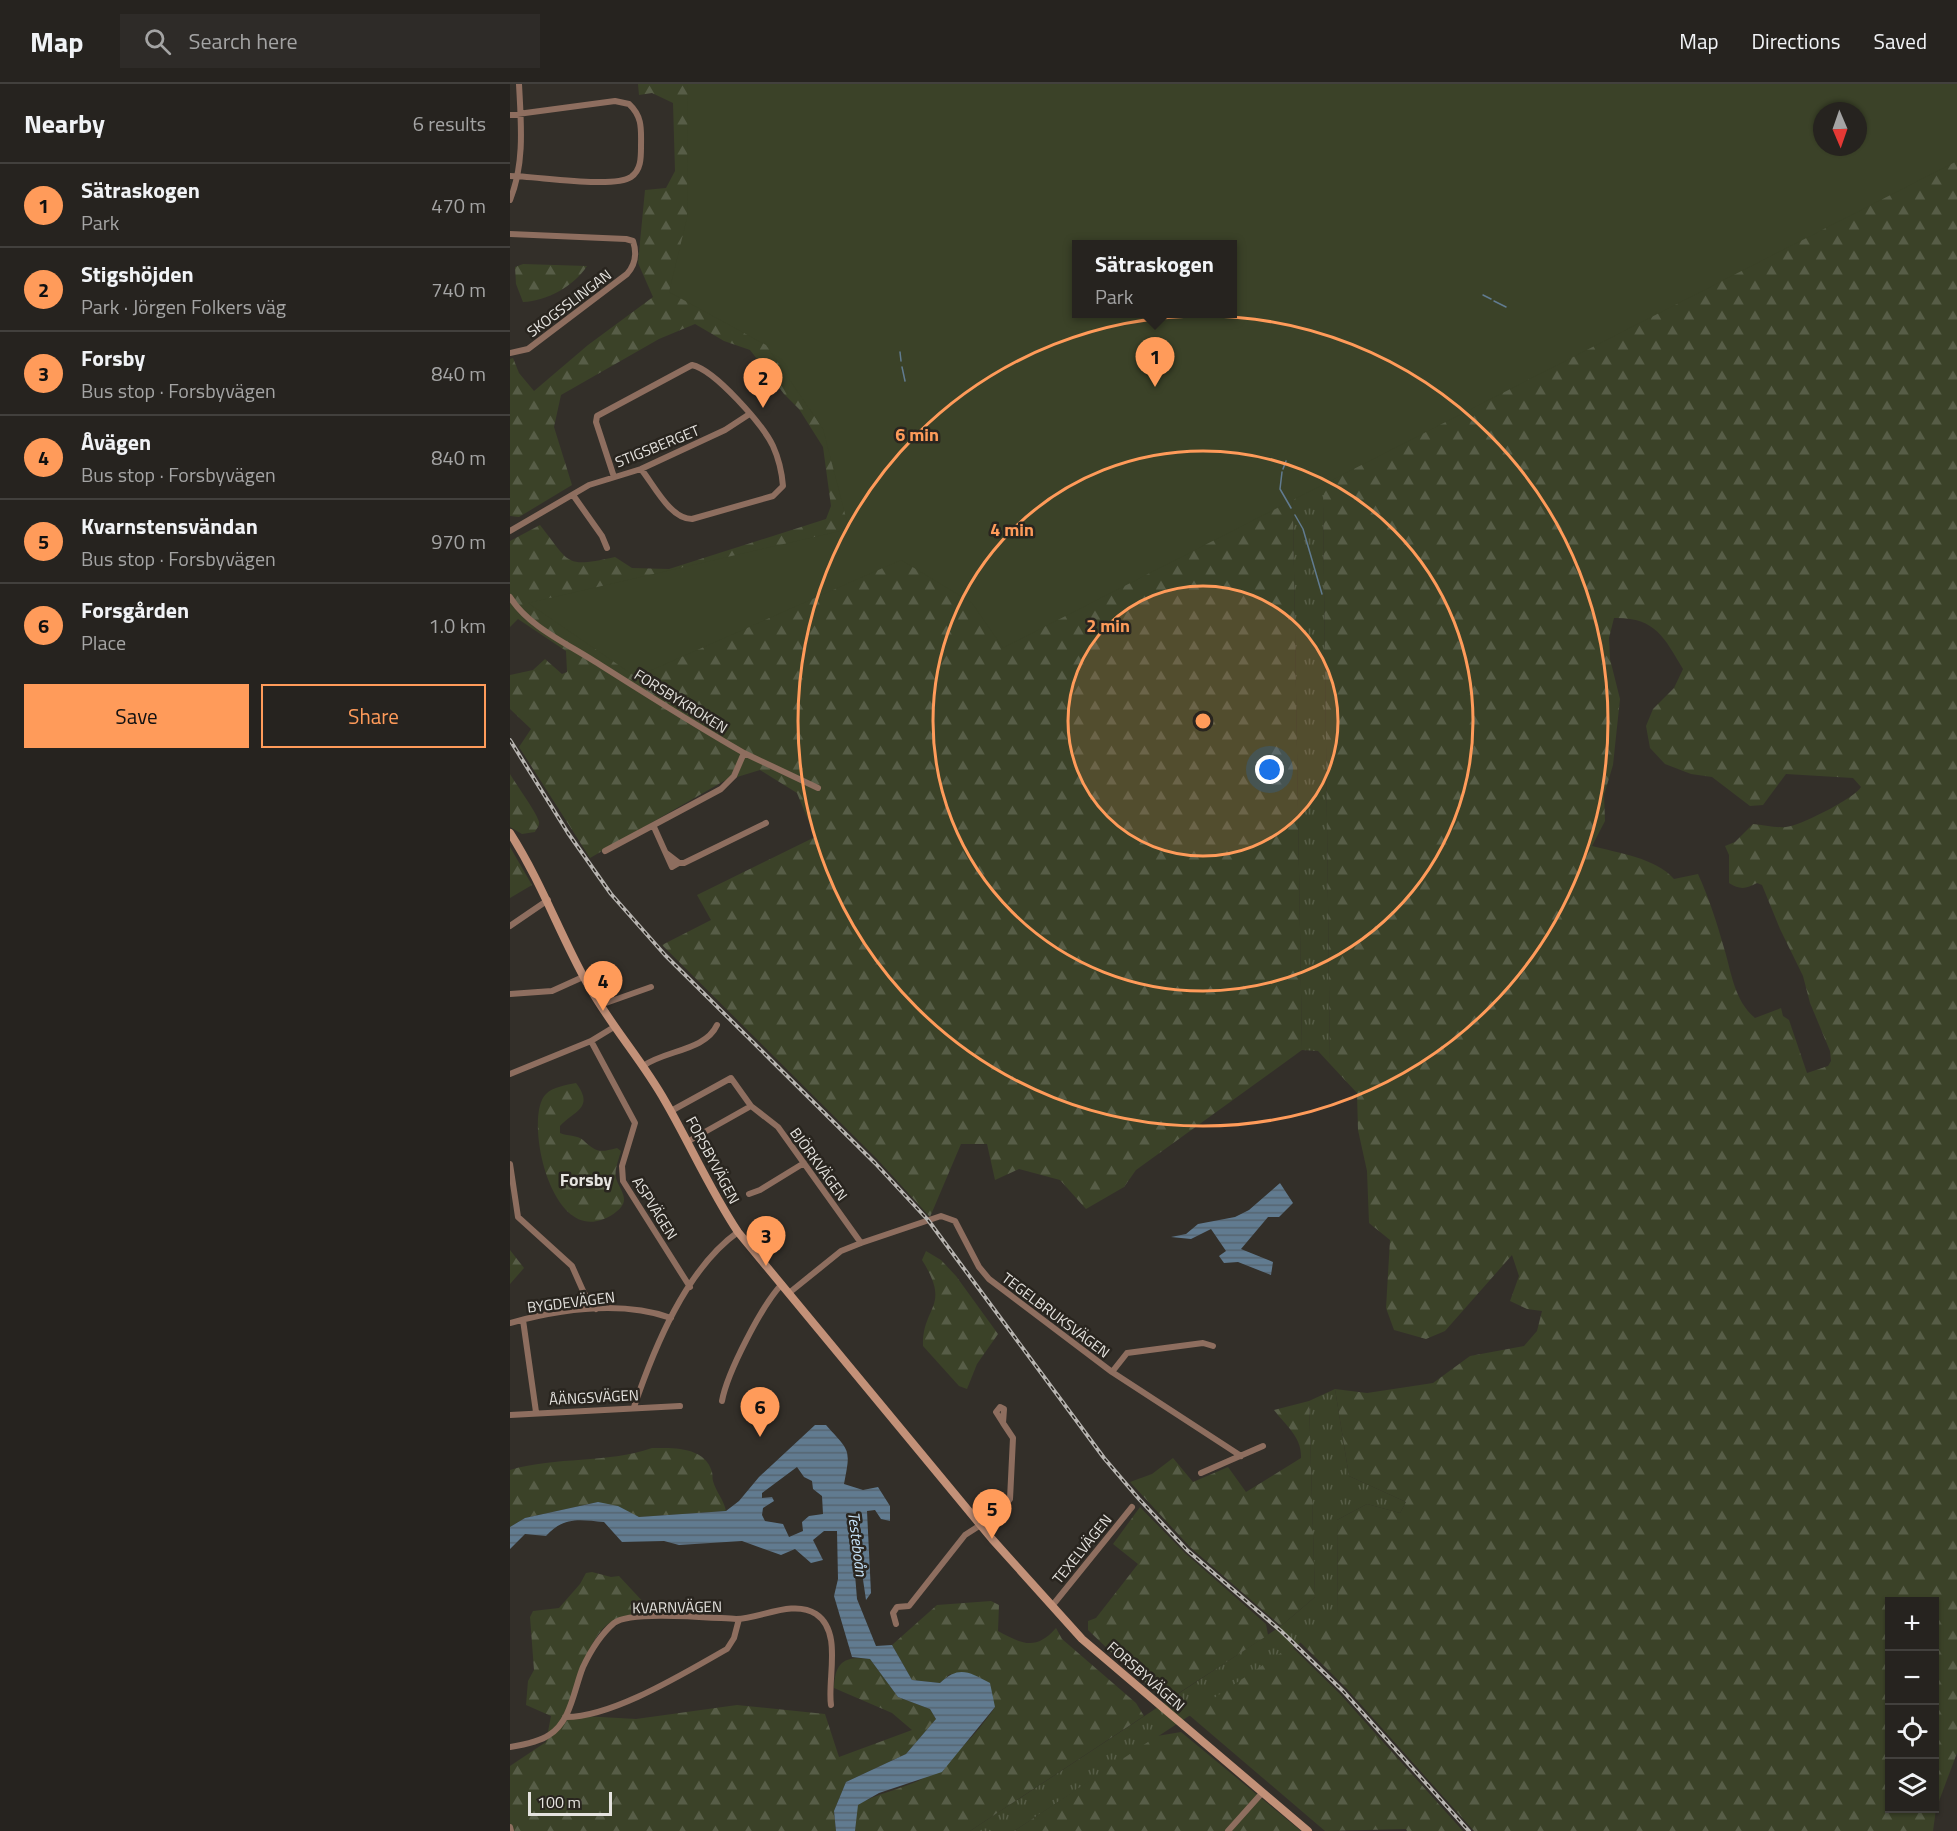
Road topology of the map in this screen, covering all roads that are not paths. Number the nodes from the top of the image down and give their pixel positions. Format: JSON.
{"nodes":[{"id":1,"x":519,"y":84,"type":"edge"},
{"id":2,"x":521,"y":114,"type":"junction"},
{"id":3,"x":510,"y":115,"type":"edge"},
{"id":4,"x":510,"y":176,"type":"edge"},
{"id":5,"x":518,"y":176,"type":"junction"},
{"id":6,"x":510,"y":200,"type":"edge"},
{"id":7,"x":510,"y":234,"type":"edge"},
{"id":8,"x":510,"y":352,"type":"edge"},
{"id":9,"x":748,"y":415,"type":"junction"},
{"id":10,"x":641,"y":469,"type":"junction"},
{"id":11,"x":614,"y":477,"type":"junction"},
{"id":12,"x":573,"y":495,"type":"junction"},
{"id":13,"x":510,"y":531,"type":"edge"},
{"id":14,"x":607,"y":548,"type":"dead end"},
{"id":15,"x":510,"y":597,"type":"edge"},
{"id":16,"x":744,"y":753,"type":"junction"},
{"id":17,"x":818,"y":788,"type":"dead end"},
{"id":18,"x":766,"y":823,"type":"dead end"},
{"id":19,"x":654,"y":827,"type":"junction"},
{"id":20,"x":510,"y":833,"type":"edge"},
{"id":21,"x":605,"y":851,"type":"dead end"},
{"id":22,"x":549,"y":900,"type":"junction"},
{"id":23,"x":510,"y":926,"type":"edge"},
{"id":24,"x":584,"y":976,"type":"junction"},
{"id":25,"x":651,"y":987,"type":"dead end"},
{"id":26,"x":510,"y":994,"type":"edge"},
{"id":27,"x":600,"y":1005,"type":"junction"},
{"id":28,"x":717,"y":1024,"type":"dead end"},
{"id":29,"x":614,"y":1027,"type":"junction"},
{"id":30,"x":591,"y":1041,"type":"junction"},
{"id":31,"x":643,"y":1066,"type":"junction"},
{"id":32,"x":510,"y":1074,"type":"edge"},
{"id":33,"x":751,"y":1106,"type":"junction"},
{"id":34,"x":671,"y":1111,"type":"junction"},
{"id":35,"x":687,"y":1142,"type":"junction"},
{"id":36,"x":804,"y":1163,"type":"junction"},
{"id":37,"x":510,"y":1164,"type":"edge"},
{"id":38,"x":749,"y":1194,"type":"dead end"},
{"id":39,"x":738,"y":1232,"type":"junction"},
{"id":40,"x":861,"y":1243,"type":"junction"},
{"id":41,"x":782,"y":1284,"type":"junction"},
{"id":42,"x":690,"y":1287,"type":"junction"},
{"id":43,"x":789,"y":1293,"type":"junction"},
{"id":44,"x":596,"y":1308,"type":"junction"},
{"id":45,"x":671,"y":1318,"type":"junction"},
{"id":46,"x":523,"y":1320,"type":"junction"},
{"id":47,"x":510,"y":1323,"type":"edge"},
{"id":48,"x":1213,"y":1346,"type":"dead end"},
{"id":49,"x":1112,"y":1372,"type":"junction"},
{"id":50,"x":722,"y":1401,"type":"dead end"},
{"id":51,"x":680,"y":1406,"type":"dead end"},
{"id":52,"x":634,"y":1407,"type":"junction"},
{"id":53,"x":536,"y":1412,"type":"junction"},
{"id":54,"x":510,"y":1415,"type":"edge"},
{"id":55,"x":1003,"y":1423,"type":"dead end"},
{"id":56,"x":1263,"y":1446,"type":"dead end"},
{"id":57,"x":1241,"y":1456,"type":"junction"},
{"id":58,"x":1200,"y":1473,"type":"dead end"},
{"id":59,"x":1132,"y":1507,"type":"dead end"},
{"id":60,"x":982,"y":1526,"type":"junction"},
{"id":61,"x":1052,"y":1606,"type":"junction"},
{"id":62,"x":739,"y":1619,"type":"junction"},
{"id":63,"x":896,"y":1624,"type":"dead end"},
{"id":64,"x":831,"y":1705,"type":"dead end"},
{"id":65,"x":565,"y":1718,"type":"junction"},
{"id":66,"x":510,"y":1747,"type":"edge"},
{"id":67,"x":1262,"y":1793,"type":"junction"},
{"id":68,"x":1228,"y":1831,"type":"edge"},
{"id":69,"x":1308,"y":1831,"type":"edge"}],
"edges":[{"from":1,"to":2,"type":"street"},
{"from":2,"to":3,"type":"street"},
{"from":2,"to":5,"type":"street"},
{"from":2,"to":5,"type":"street"},
{"from":4,"to":5,"type":"street"},
{"from":5,"to":6,"type":"street"},
{"from":7,"to":8,"type":"street","name":"SKOGSSLINGAN"},
{"from":9,"to":10,"type":"street","name":"STIGSBERGET"},
{"from":9,"to":10,"type":"street"},
{"from":9,"to":11,"type":"street"},
{"from":10,"to":11,"type":"street","name":"STIGSBERGET"},
{"from":11,"to":12,"type":"street","name":"STIGSBERGET"},
{"from":12,"to":13,"type":"street","name":"STIGSBERGET"},
{"from":12,"to":14,"type":"street"},
{"from":15,"to":16,"type":"street","name":"FORSBYKROKEN"},
{"from":16,"to":17,"type":"street","name":"FORSBYKROKEN"},
{"from":16,"to":19,"type":"street"},
{"from":18,"to":19,"type":"street"},
{"from":19,"to":21,"type":"street"},
{"from":20,"to":22,"type":"street","name":"FORSBYVÄGEN"},
{"from":22,"to":23,"type":"street"},
{"from":22,"to":24,"type":"street","name":"FORSBYVÄGEN"},
{"from":24,"to":26,"type":"street"},
{"from":24,"to":27,"type":"street","name":"FORSBYVÄGEN"},
{"from":25,"to":27,"type":"street"},
{"from":27,"to":29,"type":"street","name":"FORSBYVÄGEN"},
{"from":28,"to":31,"type":"street"},
{"from":29,"to":30,"type":"street"},
{"from":29,"to":31,"type":"street","name":"FORSBYVÄGEN"},
{"from":30,"to":32,"type":"street"},
{"from":30,"to":42,"type":"street","name":"ASPVÄGEN"},
{"from":31,"to":34,"type":"street","name":"FORSBYVÄGEN"},
{"from":33,"to":34,"type":"street","name":"BJÖRKVÄGEN"},
{"from":33,"to":35,"type":"street"},
{"from":33,"to":36,"type":"street","name":"BJÖRKVÄGEN"},
{"from":34,"to":35,"type":"street","name":"FORSBYVÄGEN"},
{"from":35,"to":39,"type":"street","name":"FORSBYVÄGEN"},
{"from":36,"to":38,"type":"street"},
{"from":36,"to":40,"type":"street","name":"BJÖRKVÄGEN"},
{"from":37,"to":44,"type":"street"},
{"from":39,"to":41,"type":"street","name":"FORSBYVÄGEN"},
{"from":39,"to":42,"type":"street"},
{"from":40,"to":43,"type":"street","name":"TEGELBRUKSVÄGEN"},
{"from":40,"to":49,"type":"street","name":"TEGELBRUKSVÄGEN"},
{"from":41,"to":43,"type":"street","name":"FORSBYVÄGEN"},
{"from":41,"to":50,"type":"street"},
{"from":42,"to":45,"type":"street"},
{"from":43,"to":60,"type":"street","name":"FORSBYVÄGEN"},
{"from":44,"to":45,"type":"street","name":"BYGDEVÄGEN"},
{"from":44,"to":46,"type":"street","name":"BYGDEVÄGEN"},
{"from":45,"to":52,"type":"street"},
{"from":46,"to":47,"type":"street","name":"BYGDEVÄGEN"},
{"from":46,"to":53,"type":"street"},
{"from":48,"to":49,"type":"street","name":"TEGELBRUKSVÄGEN"},
{"from":49,"to":57,"type":"street","name":"TEGELBRUKSVÄGEN"},
{"from":51,"to":52,"type":"street","name":"ÅÄNGSVÄGEN"},
{"from":52,"to":53,"type":"street","name":"ÅÄNGSVÄGEN"},
{"from":53,"to":54,"type":"street","name":"ÅÄNGSVÄGEN"},
{"from":55,"to":60,"type":"street"},
{"from":56,"to":57,"type":"street"},
{"from":57,"to":58,"type":"street"},
{"from":59,"to":61,"type":"street","name":"TEXELVÄGEN"},
{"from":60,"to":61,"type":"street","name":"FORSBYVÄGEN"},
{"from":60,"to":63,"type":"street"},
{"from":61,"to":67,"type":"street","name":"FORSBYVÄGEN"},
{"from":62,"to":64,"type":"street","name":"KVARNVÄGEN"},
{"from":62,"to":65,"type":"street"},
{"from":62,"to":65,"type":"street","name":"KVARNVÄGEN"},
{"from":65,"to":66,"type":"street","name":"KVARNVÄGEN"},
{"from":67,"to":68,"type":"street"},
{"from":67,"to":69,"type":"street","name":"FORSBYVÄGEN"}]}
